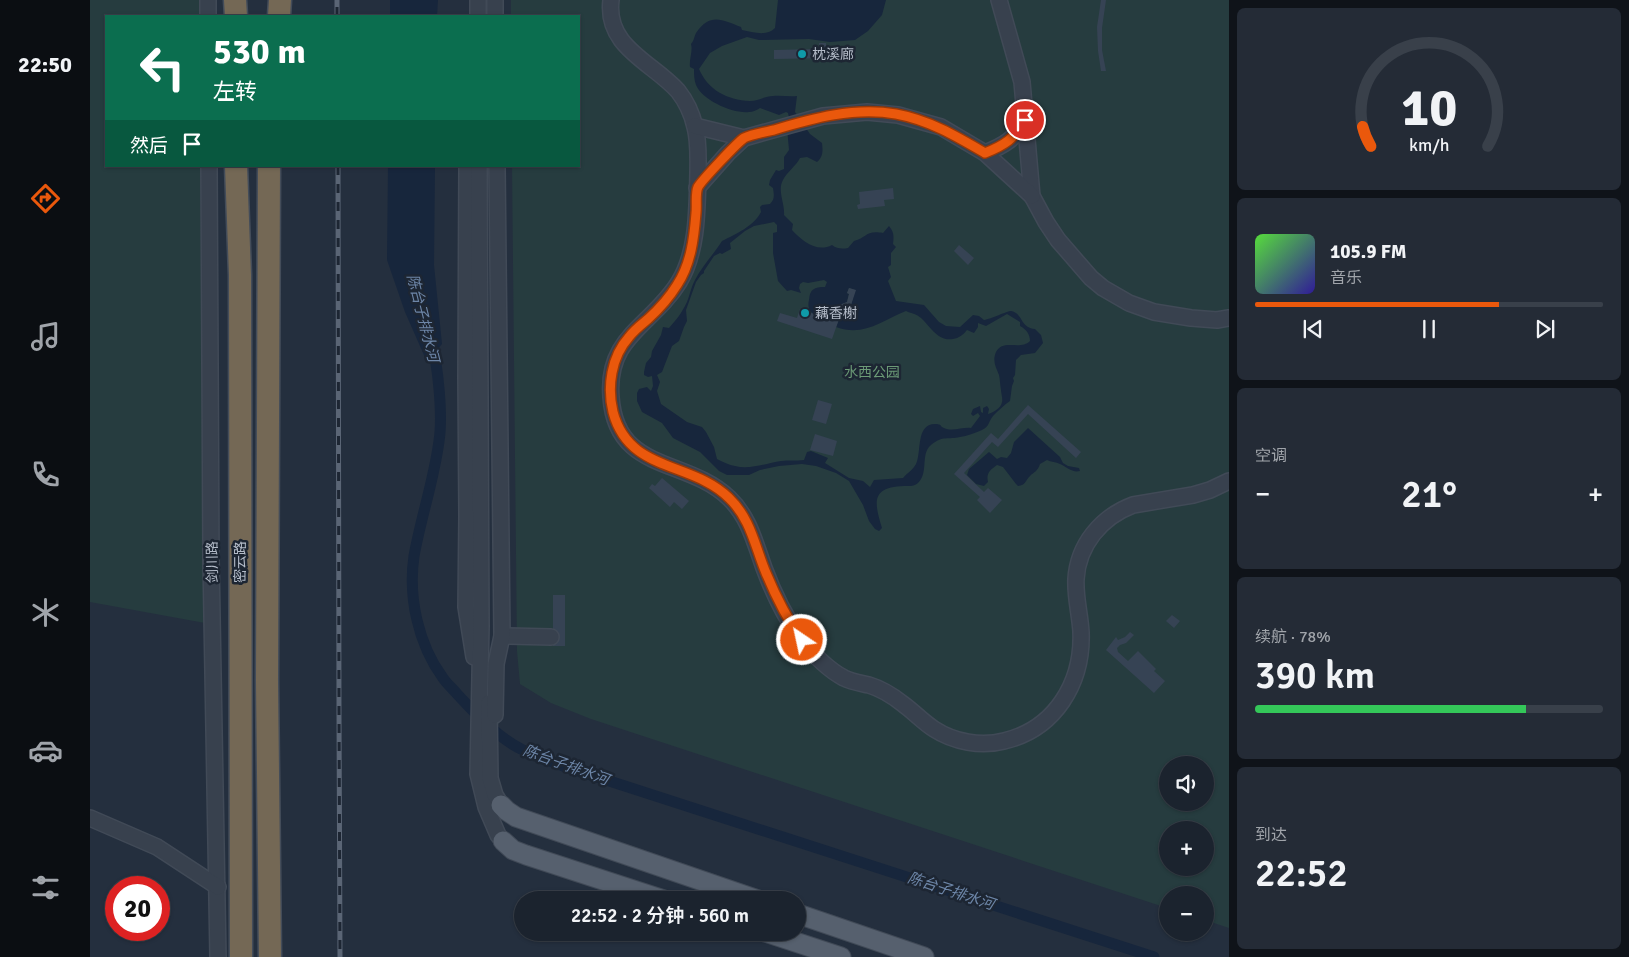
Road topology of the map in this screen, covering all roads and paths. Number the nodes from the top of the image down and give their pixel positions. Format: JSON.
{"nodes":[{"id":1,"x":208,"y":0,"type":"edge"},
{"id":2,"x":235,"y":0,"type":"edge"},
{"id":3,"x":280,"y":0,"type":"edge"},
{"id":4,"x":468,"y":0,"type":"edge"},
{"id":5,"x":478,"y":0,"type":"edge"},
{"id":6,"x":484,"y":0,"type":"edge"},
{"id":7,"x":495,"y":0,"type":"edge"},
{"id":8,"x":611,"y":0,"type":"edge"},
{"id":9,"x":999,"y":0,"type":"edge"},
{"id":10,"x":208,"y":15,"type":"edge"},
{"id":11,"x":236,"y":15,"type":"edge"},
{"id":12,"x":279,"y":15,"type":"edge"},
{"id":13,"x":468,"y":15,"type":"edge"},
{"id":14,"x":478,"y":15,"type":"edge"},
{"id":15,"x":484,"y":15,"type":"edge"},
{"id":16,"x":495,"y":15,"type":"edge"},
{"id":17,"x":1025,"y":120,"type":"junction"},
{"id":18,"x":695,"y":126,"type":"junction"},
{"id":19,"x":744,"y":138,"type":"junction"},
{"id":20,"x":985,"y":153,"type":"junction"},
{"id":21,"x":209,"y":167,"type":"edge"},
{"id":22,"x":236,"y":167,"type":"edge"},
{"id":23,"x":268,"y":167,"type":"edge"},
{"id":24,"x":467,"y":167,"type":"edge"},
{"id":25,"x":479,"y":167,"type":"edge"},
{"id":26,"x":484,"y":167,"type":"edge"},
{"id":27,"x":497,"y":167,"type":"edge"},
{"id":28,"x":698,"y":188,"type":"junction"},
{"id":29,"x":1032,"y":196,"type":"junction"},
{"id":30,"x":1225,"y":321,"type":"edge"},
{"id":31,"x":1229,"y":481,"type":"edge"},
{"id":32,"x":502,"y":636,"type":"junction"},
{"id":33,"x":551,"y":637,"type":"dead end"},
{"id":34,"x":484,"y":681,"type":"junction"},
{"id":35,"x":484,"y":776,"type":"junction"},
{"id":36,"x":501,"y":805,"type":"joint"},
{"id":37,"x":90,"y":818,"type":"edge"},
{"id":38,"x":503,"y":841,"type":"joint"},
{"id":39,"x":218,"y":887,"type":"junction"},
{"id":40,"x":636,"y":891,"type":"edge"},
{"id":41,"x":732,"y":891,"type":"edge"},
{"id":42,"x":806,"y":917,"type":"edge"},
{"id":43,"x":792,"y":941,"type":"edge"},
{"id":44,"x":218,"y":957,"type":"edge"},
{"id":45,"x":241,"y":957,"type":"edge"},
{"id":46,"x":270,"y":957,"type":"edge"},
{"id":47,"x":841,"y":957,"type":"edge"},
{"id":48,"x":924,"y":957,"type":"edge"}],
"edges":[{"from":1,"to":10,"type":"street"},
{"from":2,"to":11,"type":"highway"},
{"from":3,"to":12,"type":"highway"},
{"from":4,"to":13,"type":"street"},
{"from":5,"to":14,"type":"street"},
{"from":6,"to":15,"type":"street"},
{"from":7,"to":16,"type":"street"},
{"from":8,"to":18,"type":"street"},
{"from":9,"to":17,"type":"street"},
{"from":17,"to":20,"type":"street"},
{"from":17,"to":29,"type":"street"},
{"from":18,"to":19,"type":"street"},
{"from":18,"to":28,"type":"street"},
{"from":19,"to":20,"type":"street"},
{"from":19,"to":28,"type":"street"},
{"from":20,"to":29,"type":"street"},
{"from":21,"to":39,"type":"street","name":"剑川路"},
{"from":22,"to":45,"type":"highway","name":"密云路"},
{"from":23,"to":46,"type":"highway","name":"密云路"},
{"from":24,"to":34,"type":"street"},
{"from":25,"to":34,"type":"street"},
{"from":26,"to":34,"type":"street"},
{"from":27,"to":32,"type":"street"},
{"from":28,"to":31,"type":"street"},
{"from":29,"to":30,"type":"street"},
{"from":32,"to":33,"type":"street"},
{"from":32,"to":34,"type":"street"},
{"from":34,"to":35,"type":"street"},
{"from":35,"to":36,"type":"street"},
{"from":35,"to":38,"type":"street"},
{"from":36,"to":41,"type":"main road"},
{"from":37,"to":39,"type":"street"},
{"from":38,"to":40,"type":"main road"},
{"from":39,"to":44,"type":"street","name":"剑川路"},
{"from":42,"to":48,"type":"main road"},
{"from":43,"to":47,"type":"main road"}]}
